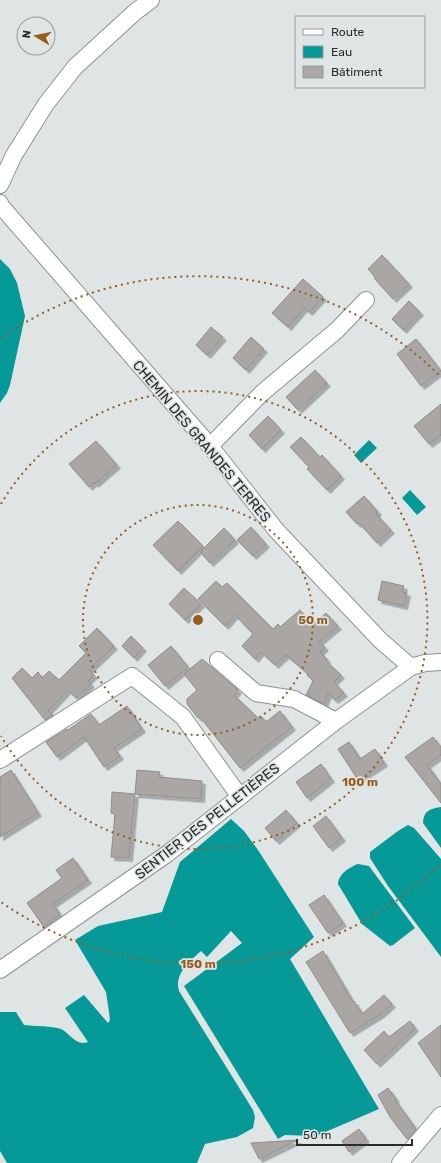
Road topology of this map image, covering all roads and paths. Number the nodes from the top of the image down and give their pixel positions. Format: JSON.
{"nodes":[{"id":1,"x":151,"y":0,"type":"edge"},
{"id":2,"x":0,"y":184,"type":"edge"},
{"id":3,"x":0,"y":205,"type":"edge"},
{"id":4,"x":366,"y":300,"type":"dead end"},
{"id":5,"x":210,"y":446,"type":"junction"},
{"id":6,"x":218,"y":660,"type":"dead end"},
{"id":7,"x":441,"y":662,"type":"edge"},
{"id":8,"x":411,"y":667,"type":"junction"},
{"id":9,"x":336,"y":721,"type":"junction"},
{"id":10,"x":0,"y":760,"type":"edge"},
{"id":11,"x":240,"y":797,"type":"junction"},
{"id":12,"x":0,"y":970,"type":"edge"},
{"id":13,"x":441,"y":1115,"type":"edge"},
{"id":14,"x":400,"y":1163,"type":"edge"}],
"edges":[{"from":1,"to":2,"type":"street"},
{"from":3,"to":5,"type":"street","name":"CHEMIN DES GRANDES TERRES"},
{"from":4,"to":5,"type":"street"},
{"from":5,"to":8,"type":"street","name":"CHEMIN DES GRANDES TERRES"},
{"from":6,"to":9,"type":"street"},
{"from":7,"to":8,"type":"street"},
{"from":8,"to":9,"type":"street","name":"SENTIER DES PELLETIÈRES"},
{"from":9,"to":11,"type":"street","name":"SENTIER DES PELLETIÈRES"},
{"from":10,"to":11,"type":"street"},
{"from":11,"to":12,"type":"street","name":"SENTIER DES PELLETIÈRES"},
{"from":13,"to":14,"type":"street"}]}
